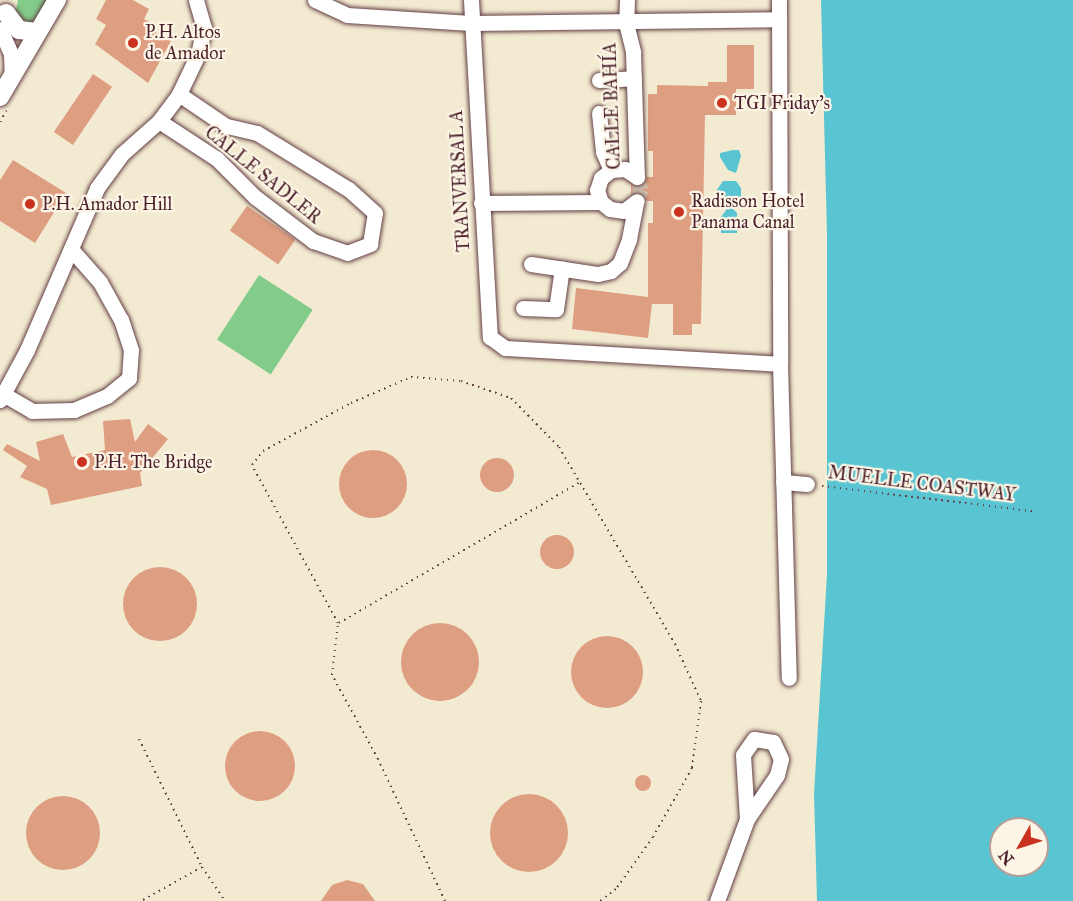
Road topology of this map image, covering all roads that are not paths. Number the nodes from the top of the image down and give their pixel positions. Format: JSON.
{"nodes":[{"id":1,"x":57,"y":0,"type":"edge"},
{"id":2,"x":196,"y":0,"type":"edge"},
{"id":3,"x":315,"y":0,"type":"edge"},
{"id":4,"x":471,"y":0,"type":"edge"},
{"id":5,"x":627,"y":0,"type":"edge"},
{"id":6,"x":778,"y":0,"type":"edge"},
{"id":7,"x":5,"y":17,"type":"edge"},
{"id":8,"x":779,"y":19,"type":"junction"},
{"id":9,"x":626,"y":22,"type":"junction"},
{"id":10,"x":471,"y":23,"type":"junction"},
{"id":11,"x":38,"y":32,"type":"junction"},
{"id":12,"x":12,"y":77,"type":"junction"},
{"id":13,"x":634,"y":78,"type":"junction"},
{"id":14,"x":599,"y":80,"type":"dead end"},
{"id":15,"x":179,"y":94,"type":"junction"},
{"id":16,"x":0,"y":98,"type":"edge"},
{"id":17,"x":599,"y":113,"type":"dead end"},
{"id":18,"x":159,"y":121,"type":"junction"},
{"id":19,"x":611,"y":170,"type":"junction"},
{"id":20,"x":601,"y":202,"type":"junction"},
{"id":21,"x":481,"y":203,"type":"junction"},
{"id":22,"x":71,"y":249,"type":"junction"},
{"id":23,"x":531,"y":264,"type":"dead end"},
{"id":24,"x":562,"y":268,"type":"junction"},
{"id":25,"x":523,"y":309,"type":"dead end"},
{"id":26,"x":780,"y":364,"type":"junction"},
{"id":27,"x":2,"y":397,"type":"edge"},
{"id":28,"x":783,"y":482,"type":"junction"},
{"id":29,"x":807,"y":484,"type":"road end"},
{"id":30,"x":789,"y":678,"type":"dead end"},
{"id":31,"x":747,"y":819,"type":"junction"},
{"id":32,"x":717,"y":901,"type":"edge"}],
"edges":[{"from":1,"to":11,"type":"main road"},
{"from":2,"to":15,"type":"street"},
{"from":3,"to":10,"type":"street"},
{"from":4,"to":10,"type":"street","name":"TRANVERSAL A"},
{"from":5,"to":9,"type":"street","name":"CALLE BAHÍA"},
{"from":6,"to":8,"type":"street"},
{"from":7,"to":11,"type":"main road"},
{"from":7,"to":12,"type":"street"},
{"from":8,"to":9,"type":"street"},
{"from":8,"to":26,"type":"street"},
{"from":9,"to":10,"type":"street"},
{"from":9,"to":13,"type":"street","name":"CALLE BAHÍA"},
{"from":10,"to":21,"type":"street","name":"TRANVERSAL A"},
{"from":11,"to":12,"type":"main road"},
{"from":12,"to":16,"type":"main road"},
{"from":13,"to":14,"type":"street"},
{"from":13,"to":19,"type":"street","name":"CALLE BAHÍA"},
{"from":15,"to":18,"type":"street"},
{"from":15,"to":18,"type":"street","name":"CALLE SADLER"},
{"from":17,"to":19,"type":"street"},
{"from":18,"to":22,"type":"street"},
{"from":19,"to":20,"type":"street","name":"CALLE BAHÍA"},
{"from":20,"to":21,"type":"street"},
{"from":20,"to":24,"type":"street"},
{"from":21,"to":26,"type":"street","name":"TRANVERSAL A"},
{"from":22,"to":27,"type":"street"},
{"from":22,"to":27,"type":"street"},
{"from":23,"to":24,"type":"street"},
{"from":24,"to":25,"type":"street"},
{"from":26,"to":28,"type":"street"},
{"from":28,"to":29,"type":"street"},
{"from":28,"to":30,"type":"street"},
{"from":31,"to":31,"type":"street"},
{"from":31,"to":32,"type":"street"}]}
